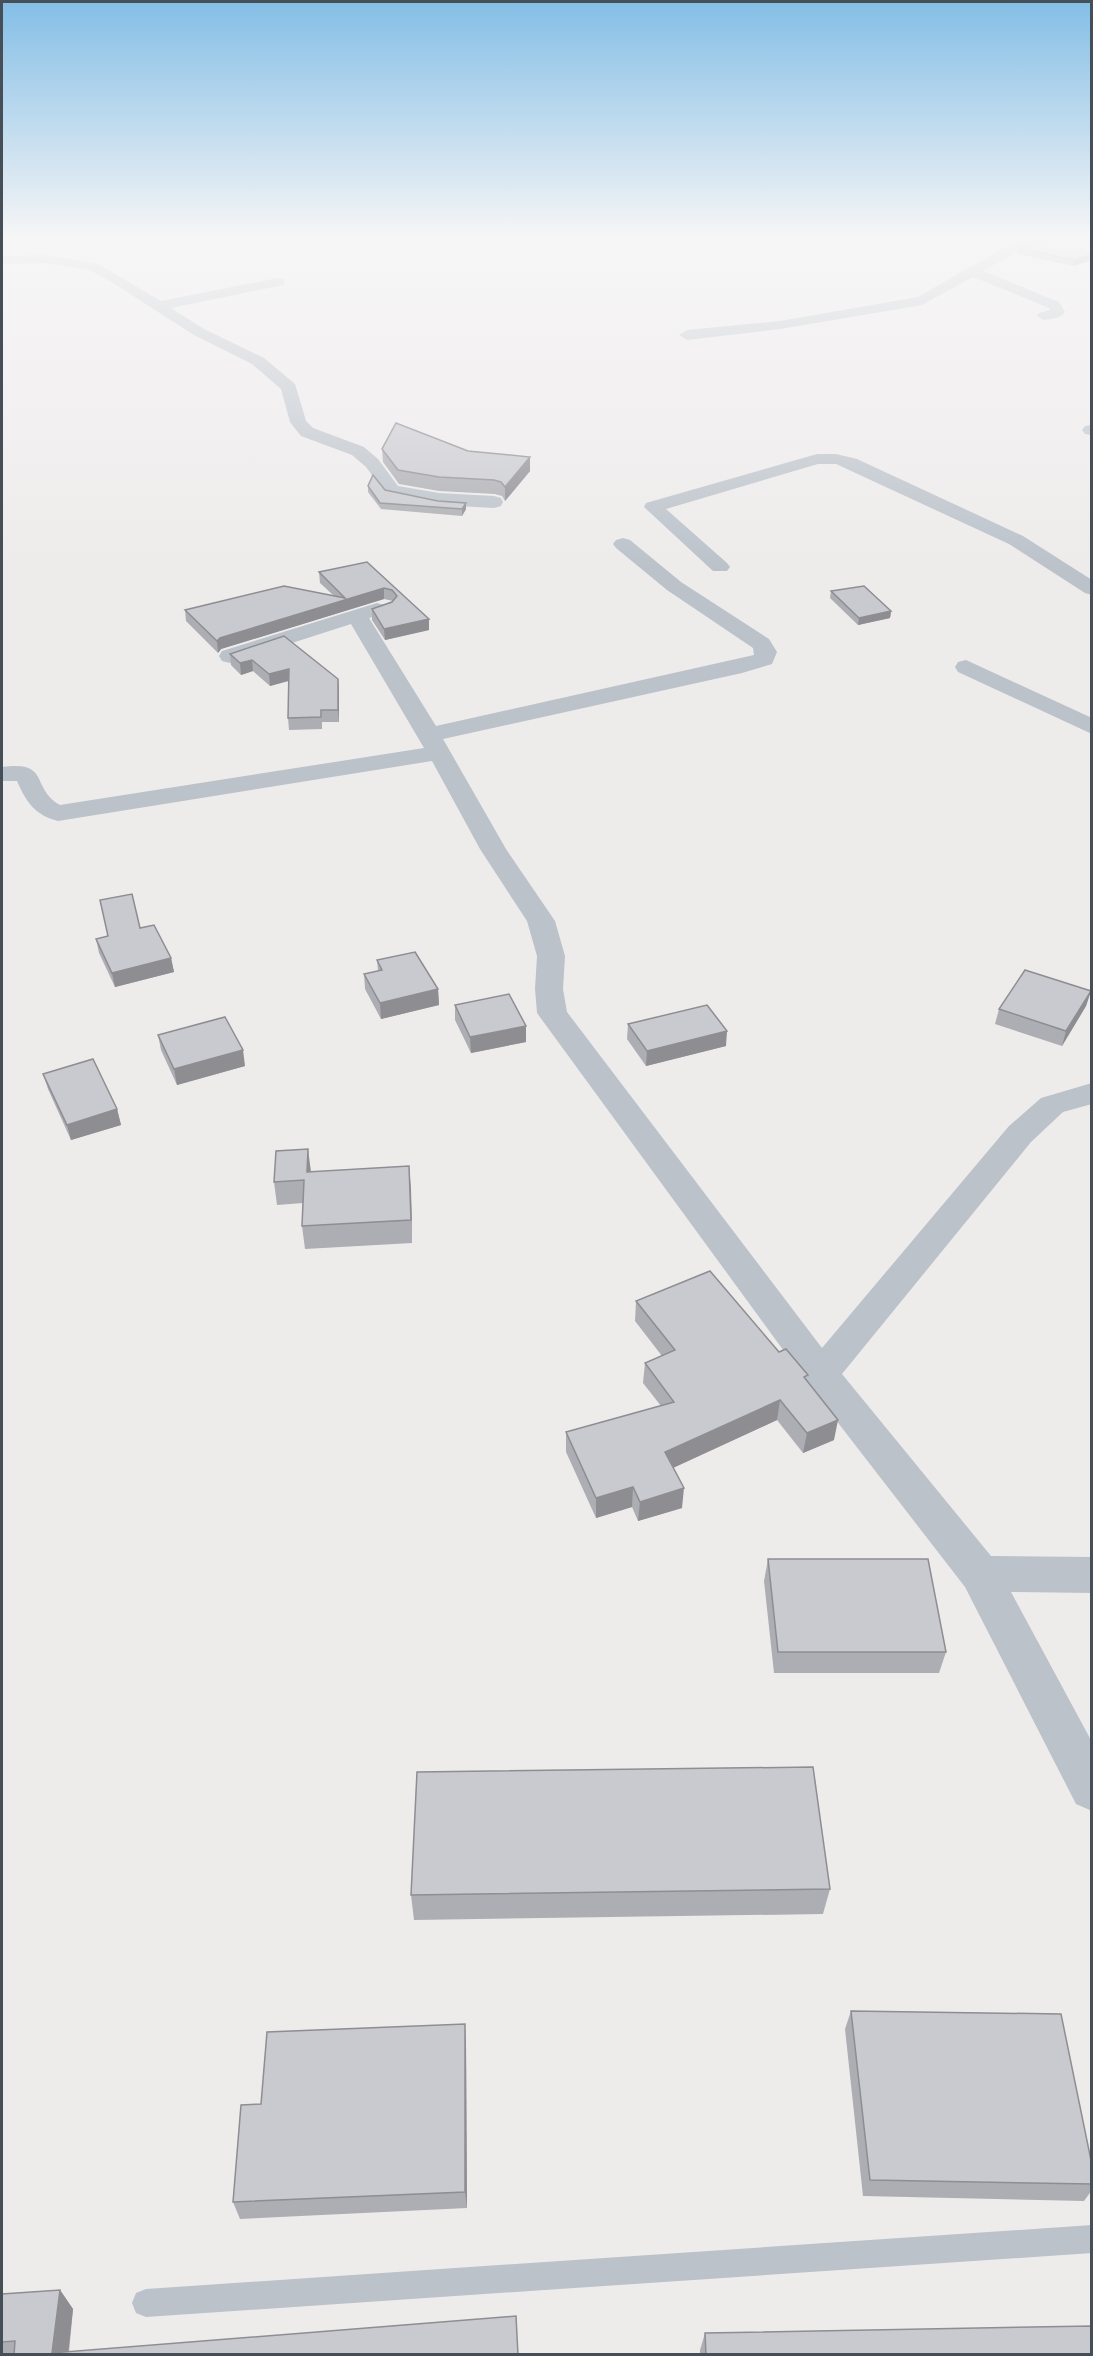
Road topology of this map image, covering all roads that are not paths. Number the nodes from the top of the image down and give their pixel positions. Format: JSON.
{"nodes":[{"id":1,"x":231,"y":348,"type":"edge"},
{"id":2,"x":494,"y":502,"type":"dead end"},
{"id":3,"x":623,"y":544,"type":"dead end"},
{"id":4,"x":720,"y":567,"type":"dead end"},
{"id":5,"x":1092,"y":589,"type":"edge"},
{"id":6,"x":230,"y":656,"type":"edge"},
{"id":7,"x":966,"y":667,"type":"dead end"},
{"id":8,"x":1092,"y":728,"type":"edge"},
{"id":9,"x":434,"y":744,"type":"junction"},
{"id":10,"x":2,"y":774,"type":"edge"},
{"id":11,"x":1092,"y":1093,"type":"edge"},
{"id":12,"x":821,"y":1374,"type":"junction"},
{"id":13,"x":980,"y":1574,"type":"junction"},
{"id":14,"x":1092,"y":1575,"type":"edge"},
{"id":15,"x":1092,"y":1789,"type":"edge"},
{"id":16,"x":1092,"y":2239,"type":"edge"},
{"id":17,"x":146,"y":2303,"type":"dead end"}],
"edges":[{"from":1,"to":2,"type":"street"},
{"from":3,"to":9,"type":"street"},
{"from":4,"to":5,"type":"street"},
{"from":6,"to":9,"type":"street"},
{"from":7,"to":8,"type":"street"},
{"from":9,"to":10,"type":"street"},
{"from":9,"to":12,"type":"street"},
{"from":11,"to":12,"type":"street"},
{"from":12,"to":13,"type":"street"},
{"from":13,"to":14,"type":"street"},
{"from":13,"to":15,"type":"street"},
{"from":16,"to":17,"type":"lane"}]}
